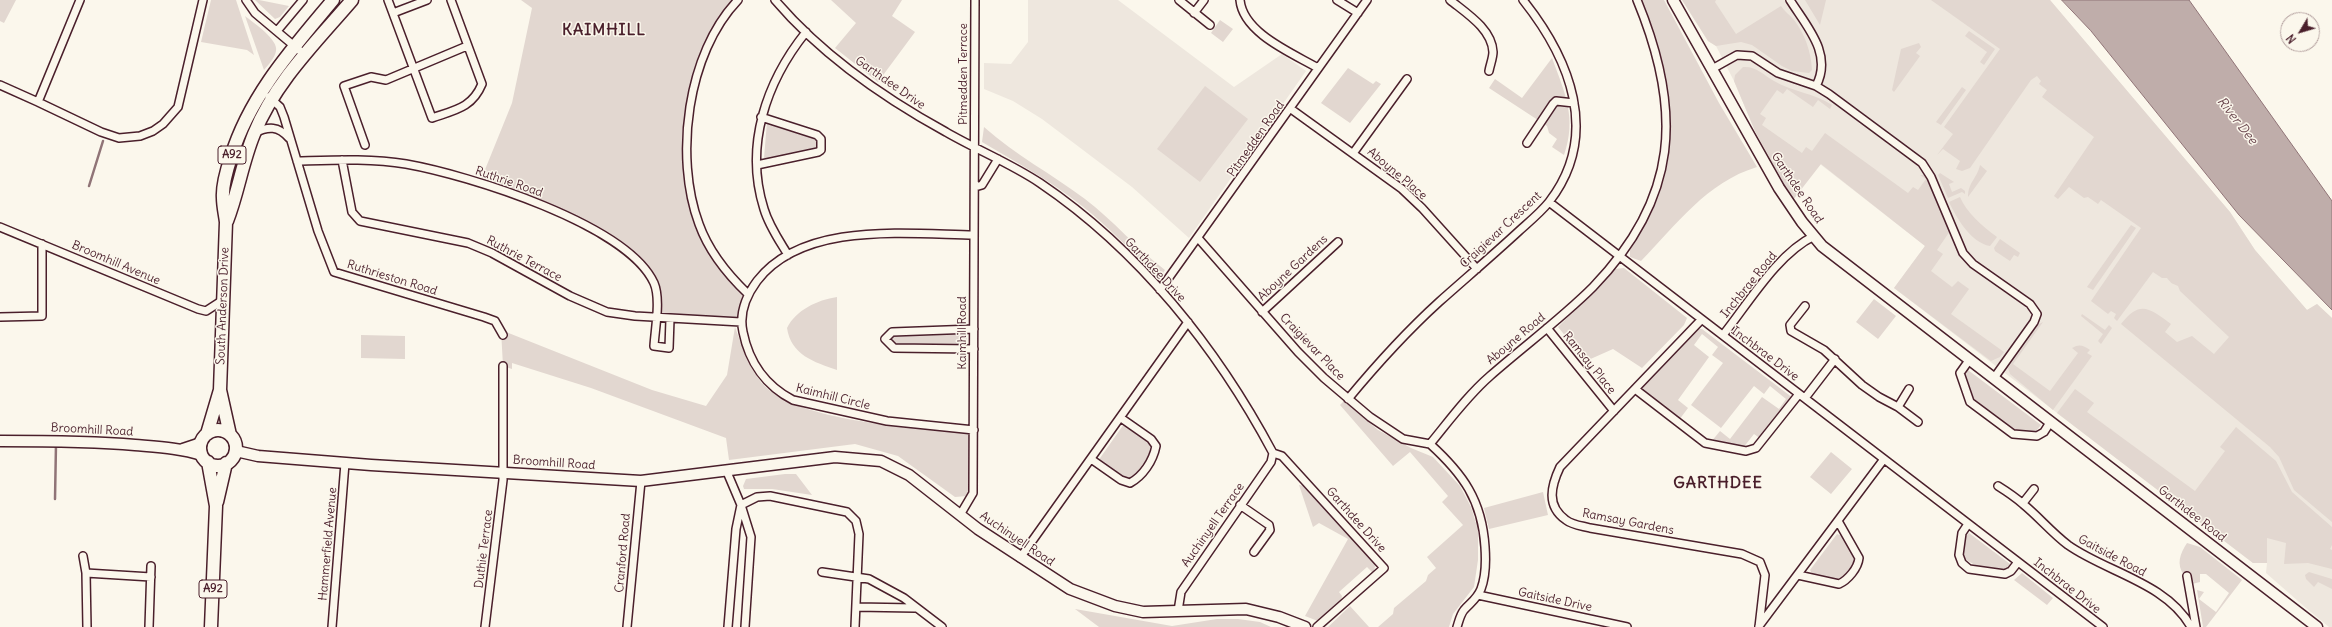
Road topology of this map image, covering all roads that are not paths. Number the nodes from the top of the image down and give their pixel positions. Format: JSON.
{"nodes":[{"id":1,"x":80,"y":0,"type":"edge"},
{"id":2,"x":203,"y":0,"type":"edge"},
{"id":3,"x":246,"y":0,"type":"edge"},
{"id":4,"x":303,"y":0,"type":"edge"},
{"id":5,"x":333,"y":0,"type":"edge"},
{"id":6,"x":352,"y":0,"type":"edge"},
{"id":7,"x":388,"y":0,"type":"edge"},
{"id":8,"x":427,"y":0,"type":"edge"},
{"id":9,"x":451,"y":0,"type":"edge"},
{"id":10,"x":738,"y":0,"type":"edge"},
{"id":11,"x":775,"y":0,"type":"edge"},
{"id":12,"x":975,"y":0,"type":"edge"},
{"id":13,"x":1179,"y":0,"type":"edge"},
{"id":14,"x":1204,"y":0,"type":"edge"},
{"id":15,"x":1240,"y":0,"type":"edge"},
{"id":16,"x":1337,"y":0,"type":"edge"},
{"id":17,"x":1367,"y":0,"type":"edge"},
{"id":18,"x":1450,"y":0,"type":"edge"},
{"id":19,"x":1523,"y":0,"type":"edge"},
{"id":20,"x":1637,"y":0,"type":"edge"},
{"id":21,"x":1673,"y":0,"type":"edge"},
{"id":22,"x":1790,"y":0,"type":"edge"},
{"id":23,"x":393,"y":13,"type":"junction"},
{"id":24,"x":1194,"y":13,"type":"junction"},
{"id":25,"x":1358,"y":13,"type":"junction"},
{"id":26,"x":1210,"y":25,"type":"dead end"},
{"id":27,"x":277,"y":31,"type":"junction"},
{"id":28,"x":806,"y":32,"type":"junction"},
{"id":29,"x":295,"y":46,"type":"junction"},
{"id":30,"x":468,"y":46,"type":"junction"},
{"id":31,"x":305,"y":55,"type":"junction"},
{"id":32,"x":414,"y":68,"type":"junction"},
{"id":33,"x":1318,"y":68,"type":"junction"},
{"id":34,"x":1712,"y":69,"type":"junction"},
{"id":35,"x":1489,"y":71,"type":"dead end"},
{"id":36,"x":1407,"y":79,"type":"dead end"},
{"id":37,"x":0,"y":85,"type":"edge"},
{"id":38,"x":1816,"y":86,"type":"junction"},
{"id":39,"x":260,"y":92,"type":"junction"},
{"id":40,"x":272,"y":99,"type":"junction"},
{"id":41,"x":38,"y":102,"type":"junction"},
{"id":42,"x":1574,"y":103,"type":"junction"},
{"id":43,"x":1291,"y":109,"type":"junction"},
{"id":44,"x":761,"y":117,"type":"junction"},
{"id":45,"x":254,"y":133,"type":"junction"},
{"id":46,"x":289,"y":138,"type":"junction"},
{"id":47,"x":1527,"y":143,"type":"dead end"},
{"id":48,"x":365,"y":145,"type":"dead end"},
{"id":49,"x":974,"y":148,"type":"junction"},
{"id":50,"x":1354,"y":152,"type":"junction"},
{"id":51,"x":342,"y":160,"type":"junction"},
{"id":52,"x":998,"y":160,"type":"junction"},
{"id":53,"x":297,"y":161,"type":"junction"},
{"id":54,"x":757,"y":165,"type":"junction"},
{"id":55,"x":975,"y":187,"type":"junction"},
{"id":56,"x":1549,"y":202,"type":"junction"},
{"id":57,"x":226,"y":222,"type":"junction"},
{"id":58,"x":0,"y":227,"type":"edge"},
{"id":59,"x":974,"y":234,"type":"junction"},
{"id":60,"x":1814,"y":236,"type":"junction"},
{"id":61,"x":1198,"y":238,"type":"junction"},
{"id":62,"x":1338,"y":242,"type":"dead end"},
{"id":63,"x":42,"y":244,"type":"junction"},
{"id":64,"x":788,"y":255,"type":"junction"},
{"id":65,"x":1620,"y":256,"type":"junction"},
{"id":66,"x":1477,"y":269,"type":"junction"},
{"id":67,"x":1160,"y":290,"type":"junction"},
{"id":68,"x":748,"y":294,"type":"junction"},
{"id":69,"x":223,"y":300,"type":"junction"},
{"id":70,"x":1805,"y":306,"type":"dead end"},
{"id":71,"x":1262,"y":312,"type":"junction"},
{"id":72,"x":0,"y":317,"type":"edge"},
{"id":73,"x":656,"y":318,"type":"junction"},
{"id":74,"x":670,"y":319,"type":"junction"},
{"id":75,"x":1701,"y":320,"type":"junction"},
{"id":76,"x":741,"y":322,"type":"junction"},
{"id":77,"x":1188,"y":322,"type":"junction"},
{"id":78,"x":1547,"y":328,"type":"junction"},
{"id":79,"x":974,"y":329,"type":"junction"},
{"id":80,"x":503,"y":335,"type":"dead end"},
{"id":81,"x":1723,"y":335,"type":"junction"},
{"id":82,"x":974,"y":349,"type":"junction"},
{"id":83,"x":1835,"y":359,"type":"junction"},
{"id":84,"x":1970,"y":359,"type":"junction"},
{"id":85,"x":503,"y":366,"type":"dead end"},
{"id":86,"x":1994,"y":378,"type":"junction"},
{"id":87,"x":1635,"y":389,"type":"junction"},
{"id":88,"x":1909,"y":389,"type":"dead end"},
{"id":89,"x":220,"y":390,"type":"junction"},
{"id":90,"x":1802,"y":396,"type":"junction"},
{"id":91,"x":1348,"y":399,"type":"junction"},
{"id":92,"x":1898,"y":407,"type":"junction"},
{"id":93,"x":1614,"y":410,"type":"junction"},
{"id":94,"x":1120,"y":418,"type":"junction"},
{"id":95,"x":2051,"y":421,"type":"junction"},
{"id":96,"x":1918,"y":422,"type":"dead end"},
{"id":97,"x":974,"y":430,"type":"junction"},
{"id":98,"x":230,"y":435,"type":"junction"},
{"id":99,"x":0,"y":442,"type":"edge"},
{"id":100,"x":1430,"y":444,"type":"junction"},
{"id":101,"x":204,"y":448,"type":"junction"},
{"id":102,"x":236,"y":451,"type":"junction"},
{"id":103,"x":1273,"y":454,"type":"junction"},
{"id":104,"x":1091,"y":459,"type":"junction"},
{"id":105,"x":1884,"y":460,"type":"junction"},
{"id":106,"x":226,"y":463,"type":"junction"},
{"id":107,"x":345,"y":463,"type":"junction"},
{"id":108,"x":727,"y":472,"type":"junction"},
{"id":109,"x":503,"y":473,"type":"junction"},
{"id":110,"x":641,"y":481,"type":"junction"},
{"id":111,"x":1998,"y":486,"type":"dead end"},
{"id":112,"x":2034,"y":489,"type":"dead end"},
{"id":113,"x":2023,"y":503,"type":"junction"},
{"id":114,"x":741,"y":505,"type":"junction"},
{"id":115,"x":1240,"y":505,"type":"junction"},
{"id":116,"x":216,"y":506,"type":"junction"},
{"id":117,"x":960,"y":515,"type":"junction"},
{"id":118,"x":1838,"y":521,"type":"junction"},
{"id":119,"x":1968,"y":524,"type":"junction"},
{"id":120,"x":1254,"y":552,"type":"dead end"},
{"id":121,"x":83,"y":556,"type":"dead end"},
{"id":122,"x":1020,"y":558,"type":"junction"},
{"id":123,"x":2018,"y":562,"type":"junction"},
{"id":124,"x":152,"y":566,"type":"dead end"},
{"id":125,"x":822,"y":572,"type":"dead end"},
{"id":126,"x":86,"y":573,"type":"junction"},
{"id":127,"x":1798,"y":575,"type":"junction"},
{"id":128,"x":857,"y":576,"type":"junction"},
{"id":129,"x":2187,"y":576,"type":"dead end"},
{"id":130,"x":151,"y":577,"type":"junction"},
{"id":131,"x":1478,"y":595,"type":"junction"},
{"id":132,"x":856,"y":607,"type":"junction"},
{"id":133,"x":915,"y":608,"type":"junction"},
{"id":134,"x":1178,"y":611,"type":"junction"},
{"id":135,"x":87,"y":627,"type":"edge"},
{"id":136,"x":148,"y":627,"type":"edge"},
{"id":137,"x":211,"y":627,"type":"edge"},
{"id":138,"x":332,"y":627,"type":"edge"},
{"id":139,"x":485,"y":627,"type":"edge"},
{"id":140,"x":627,"y":627,"type":"edge"},
{"id":141,"x":728,"y":627,"type":"edge"},
{"id":142,"x":745,"y":627,"type":"edge"},
{"id":143,"x":855,"y":627,"type":"edge"},
{"id":144,"x":942,"y":627,"type":"edge"},
{"id":145,"x":1305,"y":627,"type":"edge"},
{"id":146,"x":1317,"y":627,"type":"edge"},
{"id":147,"x":1457,"y":627,"type":"edge"},
{"id":148,"x":1627,"y":627,"type":"edge"},
{"id":149,"x":1759,"y":627,"type":"edge"},
{"id":150,"x":2103,"y":627,"type":"edge"},
{"id":151,"x":2191,"y":627,"type":"edge"},
{"id":152,"x":2196,"y":627,"type":"edge"},
{"id":153,"x":2317,"y":627,"type":"edge"}],
"edges":[{"from":1,"to":41,"type":"street"},
{"from":2,"to":41,"type":"street"},
{"from":3,"to":27,"type":"street"},
{"from":4,"to":27,"type":"street"},
{"from":5,"to":29,"type":"main road","name":"South Anderson Drive","number":"A92"},
{"from":6,"to":31,"type":"main road","name":"South Anderson Drive","number":"A92"},
{"from":7,"to":23,"type":"street"},
{"from":8,"to":23,"type":"street"},
{"from":9,"to":30,"type":"street"},
{"from":10,"to":68,"type":"street"},
{"from":11,"to":28,"type":"street","name":"Garthdee Drive"},
{"from":12,"to":49,"type":"street","name":"Pitmedden Terrace"},
{"from":13,"to":24,"type":"street"},
{"from":14,"to":24,"type":"street"},
{"from":15,"to":33,"type":"street"},
{"from":16,"to":25,"type":"street"},
{"from":17,"to":25,"type":"street","name":"Pitmedden Road"},
{"from":18,"to":35,"type":"street"},
{"from":19,"to":42,"type":"street","name":"Craigievar Crescent"},
{"from":20,"to":65,"type":"street","name":"Aboyne Road"},
{"from":21,"to":34,"type":"street","name":"Garthdee Road"},
{"from":22,"to":38,"type":"street"},
{"from":23,"to":32,"type":"street"},
{"from":24,"to":26,"type":"street"},
{"from":25,"to":33,"type":"street","name":"Pitmedden Road"},
{"from":27,"to":29,"type":"street"},
{"from":28,"to":44,"type":"street"},
{"from":28,"to":49,"type":"street","name":"Garthdee Drive"},
{"from":29,"to":31,"type":"street"},
{"from":29,"to":39,"type":"main road","name":"South Anderson Drive","number":"A92"},
{"from":30,"to":32,"type":"street"},
{"from":30,"to":32,"type":"street"},
{"from":31,"to":40,"type":"main road","name":"South Anderson Drive","number":"A92"},
{"from":32,"to":48,"type":"street"},
{"from":33,"to":43,"type":"street","name":"Pitmedden Road"},
{"from":34,"to":38,"type":"street"},
{"from":34,"to":60,"type":"street","name":"Garthdee Road"},
{"from":36,"to":50,"type":"street"},
{"from":37,"to":41,"type":"street"},
{"from":38,"to":86,"type":"street"},
{"from":39,"to":40,"type":"street"},
{"from":39,"to":57,"type":"main road","name":"South Anderson Drive","number":"A92"},
{"from":40,"to":45,"type":"main road","name":"South Anderson Drive","number":"A92"},
{"from":40,"to":46,"type":"street","name":"Ruthrieston Road"},
{"from":42,"to":47,"type":"street"},
{"from":42,"to":56,"type":"street","name":"Craigievar Crescent"},
{"from":43,"to":50,"type":"street","name":"Aboyne Place"},
{"from":43,"to":61,"type":"street","name":"Pitmedden Road"},
{"from":44,"to":54,"type":"street"},
{"from":44,"to":54,"type":"street"},
{"from":45,"to":46,"type":"street"},
{"from":45,"to":57,"type":"main road","name":"South Anderson Drive","number":"A92"},
{"from":46,"to":53,"type":"street","name":"Ruthrieston Road"},
{"from":49,"to":52,"type":"street","name":"Garthdee Drive"},
{"from":49,"to":55,"type":"street","name":"Kaimhill Road"},
{"from":50,"to":66,"type":"street","name":"Aboyne Place"},
{"from":51,"to":53,"type":"street","name":"Ruthrie Road"},
{"from":51,"to":73,"type":"street","name":"Ruthrie Terrace"},
{"from":51,"to":73,"type":"street","name":"Ruthrie Road"},
{"from":52,"to":55,"type":"street"},
{"from":52,"to":67,"type":"street","name":"Garthdee Drive"},
{"from":53,"to":80,"type":"street","name":"Ruthrieston Road"},
{"from":54,"to":64,"type":"street"},
{"from":55,"to":59,"type":"street","name":"Kaimhill Road"},
{"from":56,"to":65,"type":"street","name":"Inchbrae Drive"},
{"from":56,"to":66,"type":"street","name":"Craigievar Crescent"},
{"from":57,"to":69,"type":"main road","name":"South Anderson Drive","number":"A92"},
{"from":58,"to":63,"type":"street","name":"Broomhill Avenue"},
{"from":59,"to":64,"type":"street","name":"Kaimhill Circle"},
{"from":59,"to":79,"type":"street","name":"Kaimhill Road"},
{"from":60,"to":81,"type":"street","name":"Inchbrae Road"},
{"from":60,"to":84,"type":"street","name":"Garthdee Road"},
{"from":61,"to":67,"type":"street","name":"Pitmedden Road"},
{"from":61,"to":71,"type":"street","name":"Craigievar Place"},
{"from":62,"to":71,"type":"street","name":"Aboyne Gardens"},
{"from":63,"to":69,"type":"street","name":"Broomhill Avenue"},
{"from":63,"to":72,"type":"street"},
{"from":64,"to":68,"type":"street","name":"Kaimhill Circle"},
{"from":65,"to":75,"type":"street","name":"Inchbrae Drive"},
{"from":65,"to":78,"type":"street","name":"Aboyne Road"},
{"from":66,"to":91,"type":"street","name":"Craigievar Crescent"},
{"from":67,"to":77,"type":"street","name":"Garthdee Drive"},
{"from":68,"to":76,"type":"street","name":"Kaimhill Circle"},
{"from":69,"to":89,"type":"main road","name":"South Anderson Drive","number":"A92"},
{"from":70,"to":83,"type":"street"},
{"from":71,"to":91,"type":"street","name":"Craigievar Place"},
{"from":73,"to":74,"type":"street","name":"Ruthrie Terrace"},
{"from":73,"to":74,"type":"street","name":"Ruthrie Road"},
{"from":74,"to":76,"type":"street","name":"Ruthrie Terrace"},
{"from":75,"to":81,"type":"street","name":"Inchbrae Drive"},
{"from":75,"to":87,"type":"street","name":"Ramsay Gardens"},
{"from":76,"to":97,"type":"street","name":"Kaimhill Circle"},
{"from":77,"to":94,"type":"street"},
{"from":77,"to":103,"type":"street","name":"Garthdee Drive"},
{"from":78,"to":93,"type":"street","name":"Ramsay Place"},
{"from":78,"to":100,"type":"street","name":"Aboyne Road"},
{"from":79,"to":82,"type":"street","name":"Kaimhill Road"},
{"from":79,"to":82,"type":"street"},
{"from":81,"to":90,"type":"street","name":"Inchbrae Drive"},
{"from":82,"to":97,"type":"street","name":"Kaimhill Road"},
{"from":83,"to":90,"type":"street"},
{"from":83,"to":92,"type":"street"},
{"from":84,"to":86,"type":"street","name":"Garthdee Road"},
{"from":84,"to":95,"type":"street"},
{"from":85,"to":109,"type":"street"},
{"from":86,"to":95,"type":"street","name":"Garthdee Road"},
{"from":87,"to":90,"type":"street"},
{"from":87,"to":93,"type":"street","name":"Ramsay Gardens"},
{"from":88,"to":92,"type":"street"},
{"from":89,"to":98,"type":"main road","number":"A92"},
{"from":89,"to":101,"type":"main road","number":"A92"},
{"from":90,"to":105,"type":"street","name":"Inchbrae Drive"},
{"from":91,"to":100,"type":"street","name":"Craigievar Place"},
{"from":92,"to":96,"type":"street"},
{"from":93,"to":149,"type":"street","name":"Ramsay Gardens"},
{"from":94,"to":104,"type":"street"},
{"from":94,"to":104,"type":"street"},
{"from":95,"to":153,"type":"street","name":"Garthdee Road"},
{"from":97,"to":117,"type":"street","name":"Kaimhill Road"},
{"from":98,"to":101,"type":"main road"},
{"from":98,"to":102,"type":"main road","number":"A92"},
{"from":99,"to":101,"type":"street","name":"Broomhill Road"},
{"from":100,"to":131,"type":"street"},
{"from":101,"to":106,"type":"main road"},
{"from":101,"to":116,"type":"main road","number":"A92"},
{"from":102,"to":106,"type":"main road","number":"A92"},
{"from":102,"to":107,"type":"street","name":"Broomhill Road"},
{"from":103,"to":115,"type":"street","name":"Auchinyell Terrace"},
{"from":103,"to":146,"type":"street","name":"Garthdee Drive"},
{"from":104,"to":122,"type":"street"},
{"from":105,"to":118,"type":"street"},
{"from":105,"to":119,"type":"street","name":"Inchbrae Drive"},
{"from":106,"to":116,"type":"main road","number":"A92"},
{"from":107,"to":109,"type":"street","name":"Broomhill Road"},
{"from":107,"to":138,"type":"street","name":"Hammerfield Avenue"},
{"from":108,"to":110,"type":"street","name":"Broomhill Road"},
{"from":108,"to":114,"type":"street"},
{"from":108,"to":117,"type":"street","name":"Auchinyell Road"},
{"from":109,"to":110,"type":"street","name":"Broomhill Road"},
{"from":109,"to":139,"type":"street","name":"Duthie Terrace"},
{"from":110,"to":140,"type":"street","name":"Cranford Road"},
{"from":111,"to":113,"type":"street","name":"Gaitside Road"},
{"from":112,"to":113,"type":"street"},
{"from":113,"to":151,"type":"street","name":"Gaitside Road"},
{"from":114,"to":128,"type":"street"},
{"from":114,"to":141,"type":"street"},
{"from":114,"to":142,"type":"street"},
{"from":115,"to":120,"type":"street"},
{"from":115,"to":134,"type":"street","name":"Auchinyell Terrace"},
{"from":116,"to":137,"type":"main road","number":"A92"},
{"from":117,"to":122,"type":"street","name":"Auchinyell Road"},
{"from":118,"to":127,"type":"street"},
{"from":118,"to":127,"type":"street"},
{"from":119,"to":123,"type":"street","name":"Inchbrae Drive"},
{"from":119,"to":123,"type":"street","name":"Inchbrae Drive"},
{"from":121,"to":126,"type":"street"},
{"from":122,"to":134,"type":"street","name":"Auchinyell Road"},
{"from":123,"to":150,"type":"street","name":"Inchbrae Drive"},
{"from":124,"to":130,"type":"street"},
{"from":125,"to":128,"type":"street"},
{"from":126,"to":130,"type":"street"},
{"from":126,"to":135,"type":"street"},
{"from":127,"to":149,"type":"street"},
{"from":128,"to":132,"type":"street"},
{"from":128,"to":133,"type":"street"},
{"from":129,"to":152,"type":"street"},
{"from":130,"to":136,"type":"street"},
{"from":131,"to":147,"type":"street"},
{"from":131,"to":148,"type":"street","name":"Gaitside Drive"},
{"from":132,"to":133,"type":"street"},
{"from":132,"to":143,"type":"street"},
{"from":133,"to":144,"type":"street"},
{"from":134,"to":145,"type":"street","name":"Auchinyell Road"}]}
